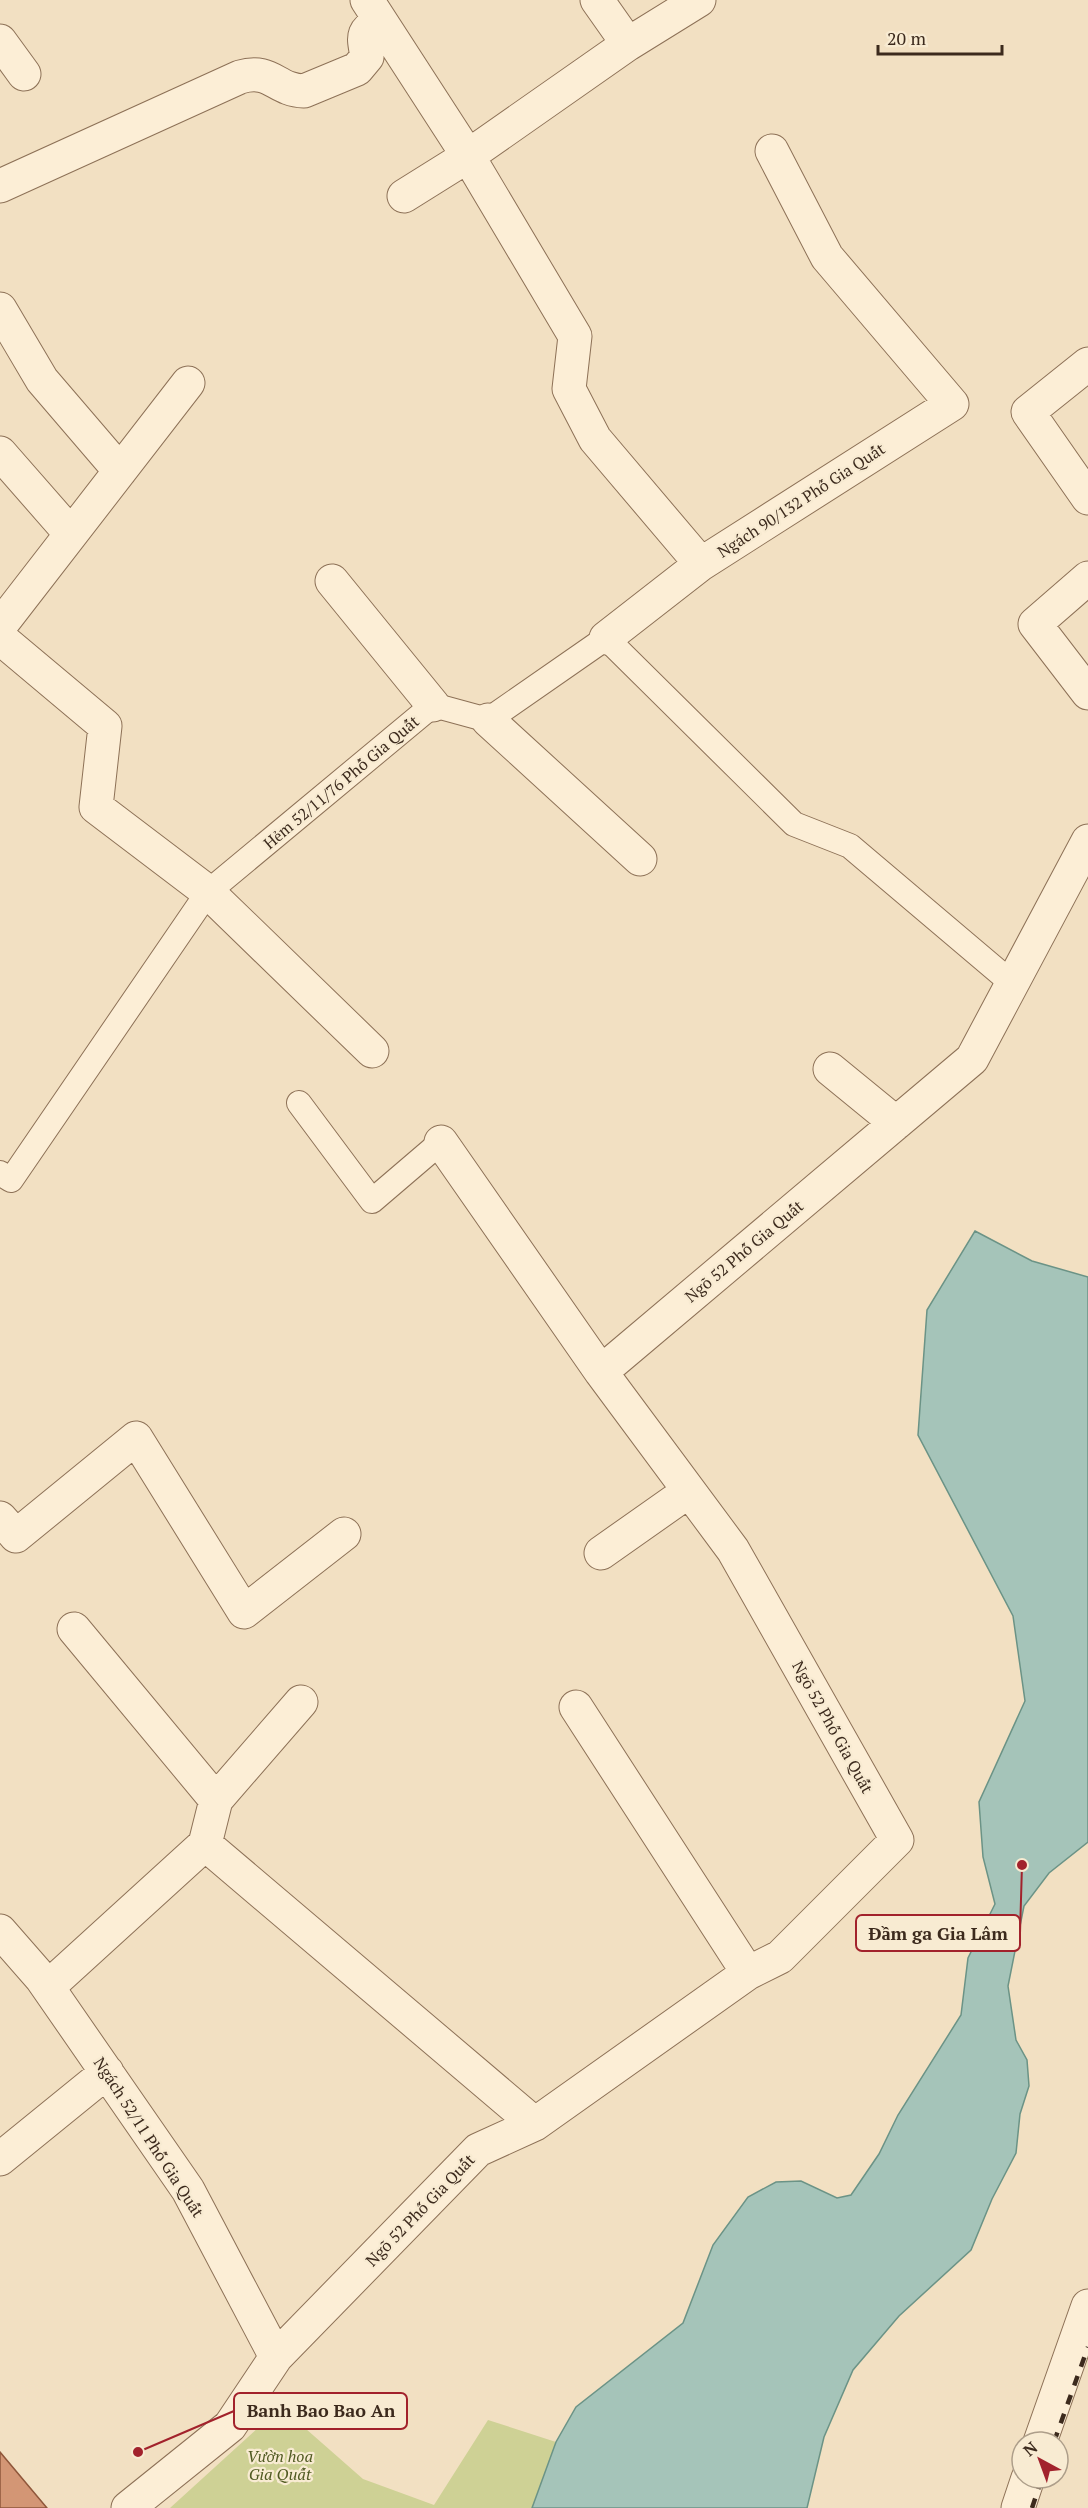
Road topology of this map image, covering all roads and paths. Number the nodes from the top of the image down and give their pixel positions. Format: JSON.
{"nodes":[{"id":1,"x":597,"y":0,"type":"edge"},
{"id":2,"x":699,"y":0,"type":"edge"},
{"id":3,"x":374,"y":10,"type":"edge"},
{"id":4,"x":0,"y":41,"type":"edge"},
{"id":5,"x":628,"y":44,"type":"junction"},
{"id":6,"x":24,"y":74,"type":"dead end"},
{"id":7,"x":772,"y":151,"type":"dead end"},
{"id":8,"x":468,"y":156,"type":"junction"},
{"id":9,"x":0,"y":186,"type":"edge"},
{"id":10,"x":404,"y":196,"type":"dead end"},
{"id":11,"x":0,"y":309,"type":"edge"},
{"id":12,"x":1088,"y":364,"type":"edge"},
{"id":13,"x":188,"y":383,"type":"dead end"},
{"id":14,"x":0,"y":453,"type":"edge"},
{"id":15,"x":120,"y":471,"type":"junction"},
{"id":16,"x":1088,"y":498,"type":"edge"},
{"id":17,"x":71,"y":534,"type":"junction"},
{"id":18,"x":701,"y":564,"type":"junction"},
{"id":19,"x":1088,"y":578,"type":"edge"},
{"id":20,"x":332,"y":581,"type":"dead end"},
{"id":21,"x":0,"y":626,"type":"edge"},
{"id":22,"x":0,"y":638,"type":"edge"},
{"id":23,"x":606,"y":638,"type":"junction"},
{"id":24,"x":1088,"y":693,"type":"edge"},
{"id":25,"x":433,"y":705,"type":"junction"},
{"id":26,"x":488,"y":720,"type":"junction"},
{"id":27,"x":1088,"y":841,"type":"edge"},
{"id":28,"x":640,"y":859,"type":"dead end"},
{"id":29,"x":208,"y":892,"type":"junction"},
{"id":30,"x":1013,"y":984,"type":"junction"},
{"id":31,"x":372,"y":1051,"type":"dead end"},
{"id":32,"x":830,"y":1069,"type":"dead end"},
{"id":33,"x":299,"y":1103,"type":"dead end"},
{"id":34,"x":896,"y":1123,"type":"junction"},
{"id":35,"x":441,"y":1142,"type":"joint"},
{"id":36,"x":0,"y":1173,"type":"edge"},
{"id":37,"x":601,"y":1372,"type":"junction"},
{"id":38,"x":689,"y":1491,"type":"junction"},
{"id":39,"x":0,"y":1518,"type":"edge"},
{"id":40,"x":344,"y":1534,"type":"dead end"},
{"id":41,"x":601,"y":1553,"type":"dead end"},
{"id":42,"x":74,"y":1629,"type":"dead end"},
{"id":43,"x":301,"y":1702,"type":"dead end"},
{"id":44,"x":576,"y":1707,"type":"dead end"},
{"id":45,"x":216,"y":1800,"type":"junction"},
{"id":46,"x":206,"y":1844,"type":"junction"},
{"id":47,"x":0,"y":1931,"type":"edge"},
{"id":48,"x":748,"y":1973,"type":"junction"},
{"id":49,"x":48,"y":1988,"type":"junction"},
{"id":50,"x":107,"y":2072,"type":"junction"},
{"id":51,"x":535,"y":2124,"type":"junction"},
{"id":52,"x":0,"y":2159,"type":"edge"},
{"id":53,"x":1088,"y":2306,"type":"edge"},
{"id":54,"x":276,"y":2357,"type":"junction"},
{"id":55,"x":1044,"y":2430,"type":"edge"},
{"id":56,"x":1024,"y":2490,"type":"edge"},
{"id":57,"x":128,"y":2508,"type":"edge"},
{"id":58,"x":1018,"y":2508,"type":"edge"}],
"edges":[{"from":1,"to":5,"type":"street"},
{"from":2,"to":5,"type":"street"},
{"from":3,"to":8,"type":"street","name":"Ngách 90/132 Phố Gia Quất"},
{"from":3,"to":9,"type":"street"},
{"from":4,"to":6,"type":"street"},
{"from":5,"to":8,"type":"street"},
{"from":7,"to":18,"type":"street","name":"Ngách 90/132 Phố Gia Quất"},
{"from":8,"to":10,"type":"street"},
{"from":8,"to":18,"type":"street","name":"Ngách 90/132 Phố Gia Quất"},
{"from":11,"to":15,"type":"street"},
{"from":12,"to":16,"type":"street"},
{"from":13,"to":15,"type":"street"},
{"from":14,"to":17,"type":"street"},
{"from":15,"to":17,"type":"street"},
{"from":17,"to":21,"type":"street"},
{"from":18,"to":23,"type":"street"},
{"from":19,"to":24,"type":"street"},
{"from":20,"to":25,"type":"street"},
{"from":22,"to":29,"type":"street"},
{"from":23,"to":26,"type":"lane"},
{"from":23,"to":30,"type":"lane"},
{"from":25,"to":26,"type":"lane","name":"Hẻm 52/11/76 Phố Gia Quất"},
{"from":25,"to":29,"type":"lane","name":"Hẻm 52/11/76 Phố Gia Quất"},
{"from":26,"to":28,"type":"street"},
{"from":27,"to":30,"type":"street","name":"Ngõ 52 Phố Gia Quất"},
{"from":29,"to":31,"type":"street"},
{"from":29,"to":36,"type":"lane","name":"Hẻm 52/11/76 Phố Gia Quất"},
{"from":30,"to":34,"type":"street","name":"Ngõ 52 Phố Gia Quất"},
{"from":32,"to":34,"type":"street"},
{"from":33,"to":35,"type":"lane"},
{"from":34,"to":37,"type":"street","name":"Ngõ 52 Phố Gia Quất"},
{"from":35,"to":37,"type":"street"},
{"from":37,"to":38,"type":"street","name":"Ngõ 52 Phố Gia Quất"},
{"from":38,"to":41,"type":"street"},
{"from":38,"to":48,"type":"street","name":"Ngõ 52 Phố Gia Quất"},
{"from":39,"to":40,"type":"street"},
{"from":42,"to":45,"type":"street"},
{"from":43,"to":45,"type":"street"},
{"from":44,"to":48,"type":"street"},
{"from":45,"to":46,"type":"street"},
{"from":46,"to":49,"type":"street"},
{"from":46,"to":51,"type":"street"},
{"from":47,"to":49,"type":"street","name":"Ngách 52/11 Phố Gia Quất"},
{"from":48,"to":51,"type":"street","name":"Ngõ 52 Phố Gia Quất"},
{"from":49,"to":50,"type":"street","name":"Ngách 52/11 Phố Gia Quất"},
{"from":50,"to":52,"type":"street"},
{"from":50,"to":54,"type":"street","name":"Ngách 52/11 Phố Gia Quất"},
{"from":51,"to":54,"type":"street","name":"Ngõ 52 Phố Gia Quất"},
{"from":53,"to":55,"type":"street"},
{"from":54,"to":57,"type":"street","name":"Ngõ 52 Phố Gia Quất"},
{"from":56,"to":58,"type":"street"}]}
